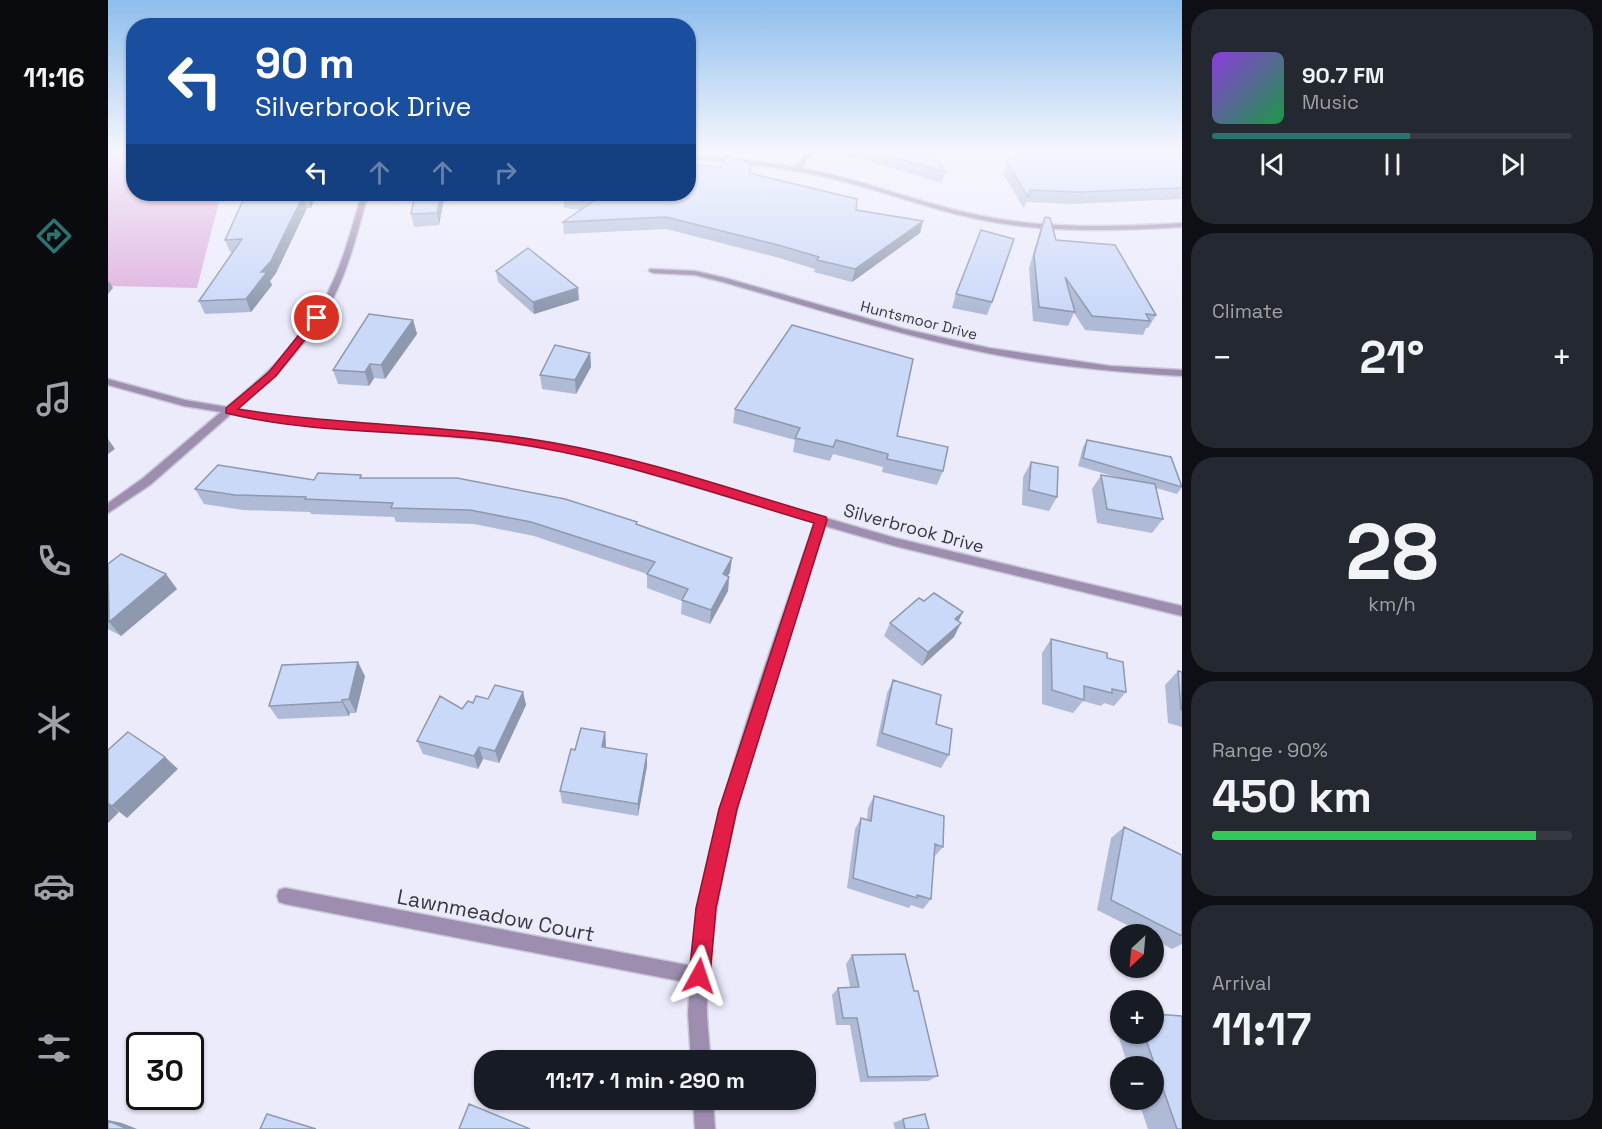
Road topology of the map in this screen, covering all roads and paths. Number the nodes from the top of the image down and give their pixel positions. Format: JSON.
{"nodes":[{"id":1,"x":362,"y":204,"type":"edge"},
{"id":2,"x":926,"y":204,"type":"edge"},
{"id":3,"x":1182,"y":225,"type":"edge"},
{"id":4,"x":653,"y":271,"type":"dead end"},
{"id":5,"x":1182,"y":373,"type":"edge"},
{"id":6,"x":108,"y":382,"type":"edge"},
{"id":7,"x":230,"y":411,"type":"junction"},
{"id":8,"x":108,"y":509,"type":"edge"},
{"id":9,"x":821,"y":520,"type":"junction"},
{"id":10,"x":1182,"y":611,"type":"edge"},
{"id":11,"x":285,"y":896,"type":"dead end"},
{"id":12,"x":699,"y":976,"type":"junction"},
{"id":13,"x":700,"y":1050,"type":"edge"},
{"id":14,"x":704,"y":1110,"type":"edge"},
{"id":15,"x":705,"y":1129,"type":"edge"}],
"edges":[{"from":1,"to":7,"type":"street"},
{"from":2,"to":3,"type":"street"},
{"from":4,"to":5,"type":"street","name":"Huntsmoor Drive"},
{"from":6,"to":7,"type":"street","name":"Silverbrook Drive"},
{"from":7,"to":8,"type":"street"},
{"from":7,"to":9,"type":"street","name":"Silverbrook Drive"},
{"from":9,"to":10,"type":"street","name":"Silverbrook Drive"},
{"from":9,"to":12,"type":"street"},
{"from":11,"to":12,"type":"street","name":"Lawnmeadow Court"},
{"from":12,"to":13,"type":"street"},
{"from":14,"to":15,"type":"street"}]}
